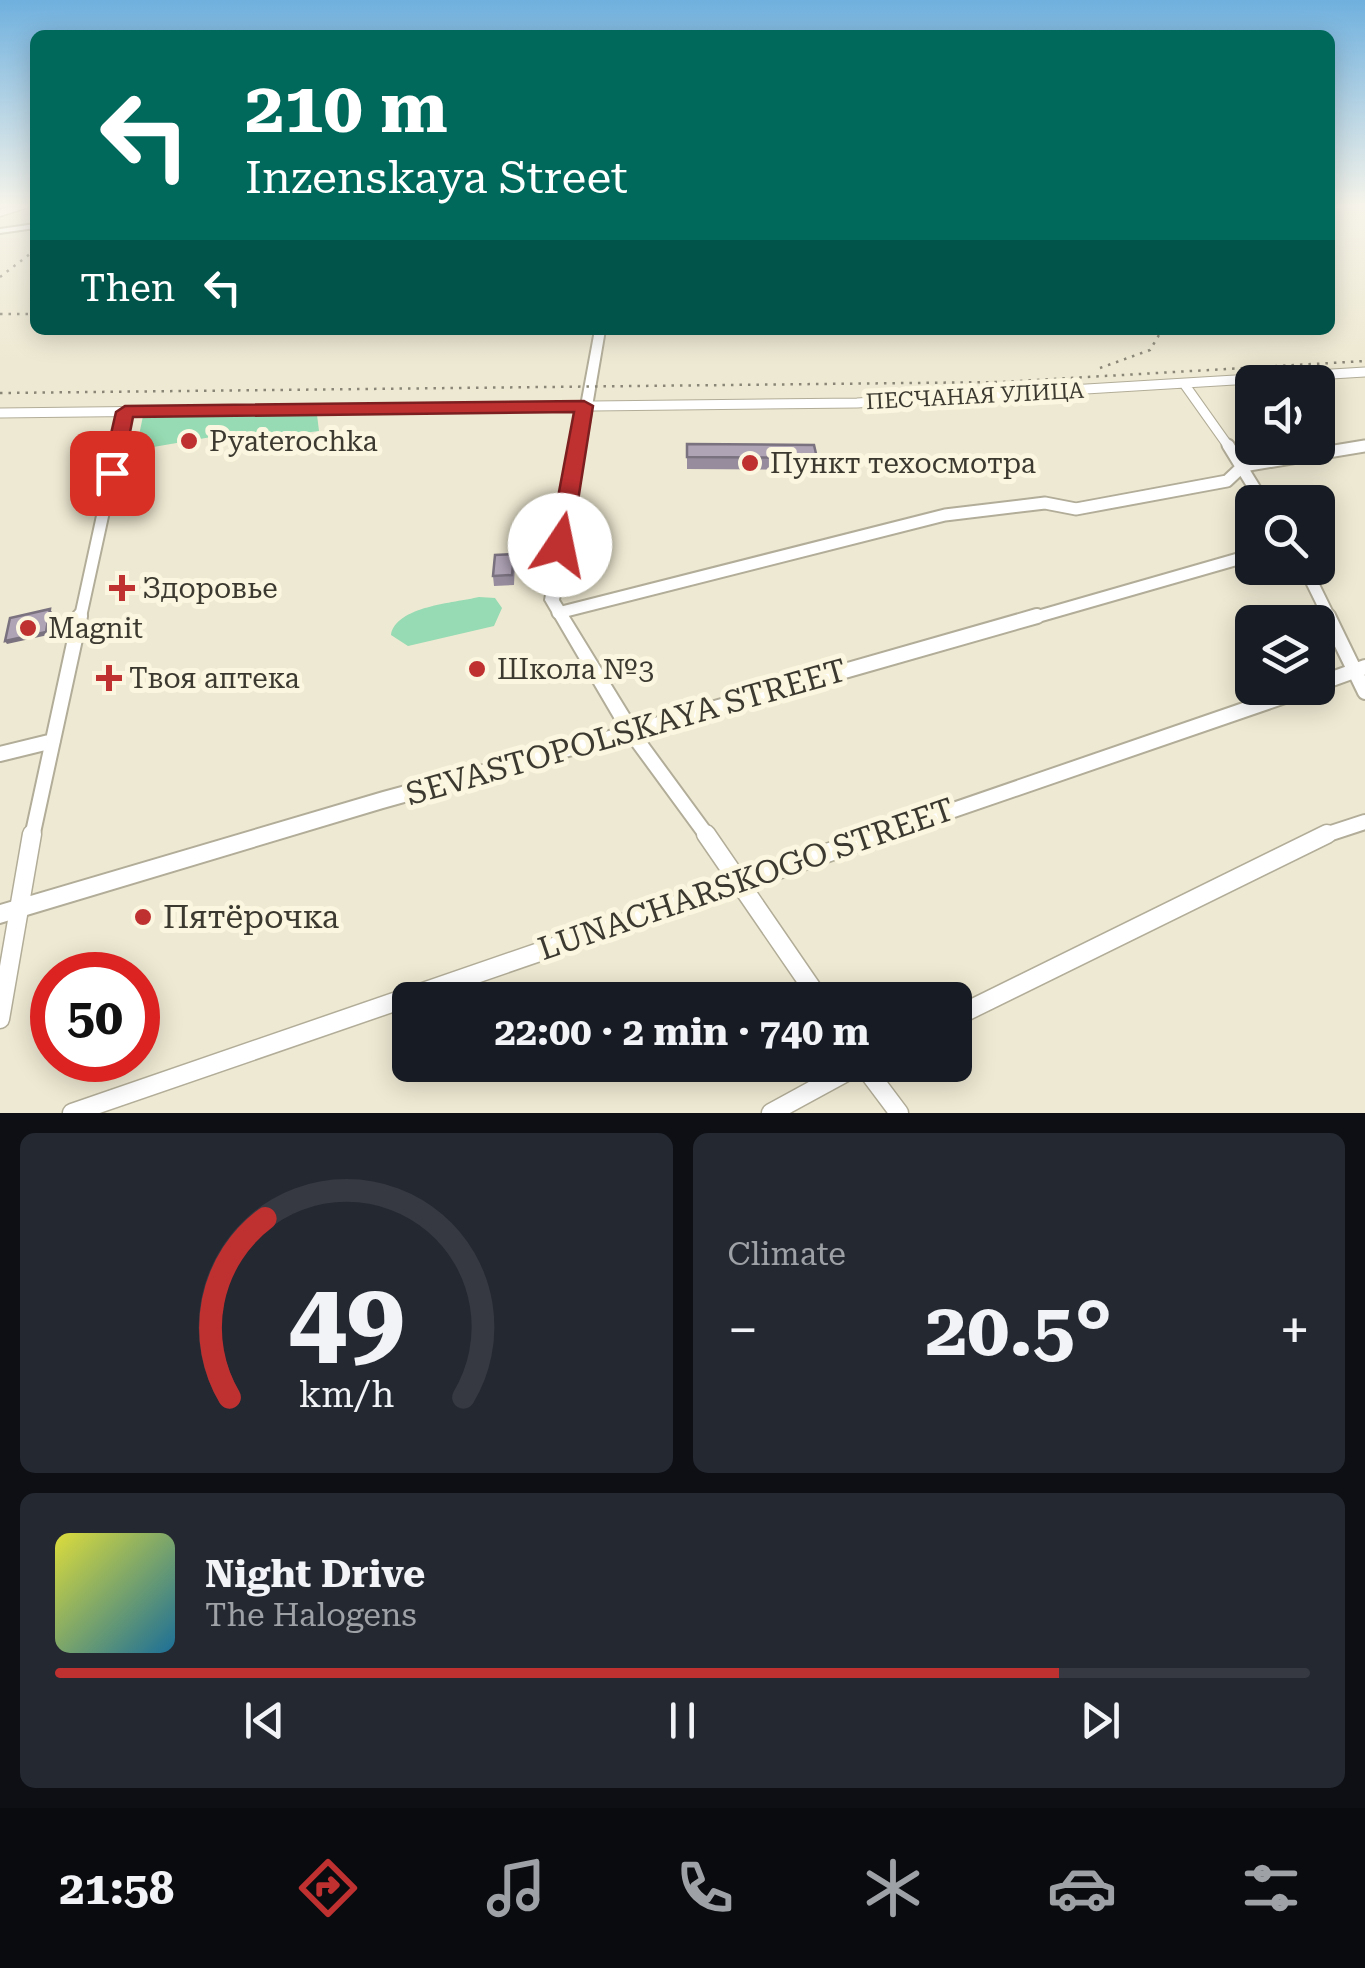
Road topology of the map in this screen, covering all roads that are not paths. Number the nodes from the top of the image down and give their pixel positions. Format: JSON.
{"nodes":[{"id":1,"x":599,"y":335,"type":"edge"},
{"id":2,"x":1365,"y":372,"type":"edge"},
{"id":3,"x":1186,"y":385,"type":"junction"},
{"id":4,"x":584,"y":406,"type":"junction"},
{"id":5,"x":125,"y":412,"type":"junction"},
{"id":6,"x":0,"y":413,"type":"edge"},
{"id":7,"x":1365,"y":446,"type":"edge"},
{"id":8,"x":1243,"y":466,"type":"junction"},
{"id":9,"x":1254,"y":485,"type":"edge"},
{"id":10,"x":1235,"y":560,"type":"edge"},
{"id":11,"x":1314,"y":585,"type":"edge"},
{"id":12,"x":558,"y":613,"type":"junction"},
{"id":13,"x":1360,"y":669,"type":"edge"},
{"id":14,"x":1335,"y":678,"type":"edge"},
{"id":15,"x":1365,"y":692,"type":"edge"},
{"id":16,"x":1258,"y":705,"type":"edge"},
{"id":17,"x":631,"y":732,"type":"junction"},
{"id":18,"x":53,"y":741,"type":"junction"},
{"id":19,"x":0,"y":754,"type":"edge"},
{"id":20,"x":1365,"y":822,"type":"edge"},
{"id":21,"x":740,"y":880,"type":"junction"},
{"id":22,"x":8,"y":911,"type":"edge"},
{"id":23,"x":808,"y":982,"type":"edge"},
{"id":24,"x":972,"y":1009,"type":"edge"},
{"id":25,"x":0,"y":1019,"type":"edge"},
{"id":26,"x":829,"y":1082,"type":"edge"},
{"id":27,"x":874,"y":1082,"type":"edge"},
{"id":28,"x":72,"y":1113,"type":"edge"},
{"id":29,"x":772,"y":1113,"type":"edge"},
{"id":30,"x":899,"y":1113,"type":"edge"}],
"edges":[{"from":1,"to":4,"type":"main road"},
{"from":2,"to":3,"type":"street","name":"ПЕСЧАНАЯ УЛИЦА"},
{"from":3,"to":4,"type":"street","name":"ПЕСЧАНАЯ УЛИЦА"},
{"from":3,"to":8,"type":"street"},
{"from":4,"to":5,"type":"street","name":"ПЕСЧАНАЯ УЛИЦА"},
{"from":4,"to":12,"type":"main road"},
{"from":5,"to":6,"type":"street","name":"ПЕСЧАНАЯ УЛИЦА"},
{"from":5,"to":18,"type":"street"},
{"from":7,"to":8,"type":"street"},
{"from":8,"to":9,"type":"street"},
{"from":8,"to":12,"type":"street"},
{"from":10,"to":17,"type":"street","name":"SEVASTOPOLSKAYA STREET"},
{"from":11,"to":13,"type":"street"},
{"from":12,"to":17,"type":"main road"},
{"from":13,"to":14,"type":"street"},
{"from":13,"to":15,"type":"street"},
{"from":16,"to":21,"type":"street","name":"LUNACHARSKOGO STREET"},
{"from":17,"to":21,"type":"street"},
{"from":17,"to":22,"type":"main road","name":"SEVASTOPOLSKAYA STREET"},
{"from":18,"to":19,"type":"street"},
{"from":18,"to":22,"type":"street"},
{"from":20,"to":24,"type":"street"},
{"from":21,"to":23,"type":"street"},
{"from":21,"to":28,"type":"street","name":"LUNACHARSKOGO STREET"},
{"from":22,"to":25,"type":"street"},
{"from":26,"to":29,"type":"street"},
{"from":27,"to":30,"type":"street"}]}
